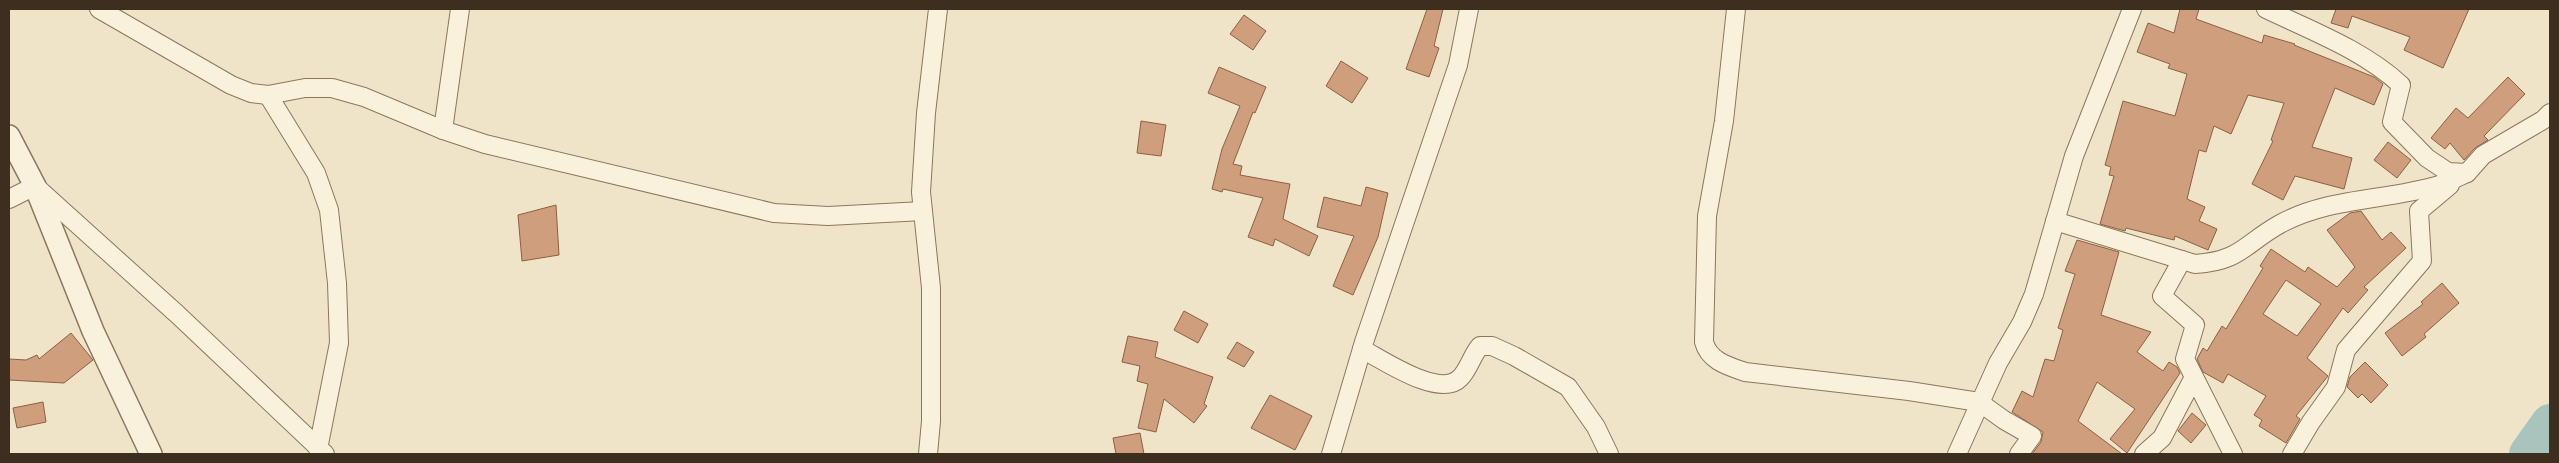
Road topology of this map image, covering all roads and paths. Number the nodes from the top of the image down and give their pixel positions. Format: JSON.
{"nodes":[{"id":1,"x":99,"y":9,"type":"edge"},
{"id":2,"x":460,"y":9,"type":"edge"},
{"id":3,"x":938,"y":9,"type":"edge"},
{"id":4,"x":1469,"y":9,"type":"edge"},
{"id":5,"x":1736,"y":9,"type":"edge"},
{"id":6,"x":2132,"y":9,"type":"edge"},
{"id":7,"x":2266,"y":9,"type":"edge"},
{"id":8,"x":268,"y":95,"type":"junction"},
{"id":9,"x":2550,"y":113,"type":"edge"},
{"id":10,"x":443,"y":130,"type":"junction"},
{"id":11,"x":9,"y":136,"type":"edge"},
{"id":12,"x":2467,"y":173,"type":"junction"},
{"id":13,"x":35,"y":186,"type":"junction"},
{"id":14,"x":9,"y":199,"type":"edge"},
{"id":15,"x":923,"y":211,"type":"junction"},
{"id":16,"x":2055,"y":221,"type":"junction"},
{"id":17,"x":2182,"y":260,"type":"junction"},
{"id":18,"x":1362,"y":349,"type":"junction"},
{"id":19,"x":2193,"y":379,"type":"junction"},
{"id":20,"x":1979,"y":402,"type":"junction"},
{"id":21,"x":322,"y":452,"type":"edge"},
{"id":22,"x":151,"y":454,"type":"edge"},
{"id":23,"x":928,"y":454,"type":"edge"},
{"id":24,"x":1330,"y":454,"type":"edge"},
{"id":25,"x":1609,"y":454,"type":"edge"},
{"id":26,"x":1957,"y":454,"type":"edge"},
{"id":27,"x":2020,"y":454,"type":"edge"},
{"id":28,"x":2144,"y":454,"type":"edge"},
{"id":29,"x":2233,"y":454,"type":"edge"},
{"id":30,"x":2292,"y":454,"type":"edge"}],
"edges":[{"from":1,"to":8,"type":"street"},
{"from":2,"to":10,"type":"street"},
{"from":3,"to":15,"type":"street"},
{"from":4,"to":18,"type":"street"},
{"from":5,"to":20,"type":"street"},
{"from":6,"to":16,"type":"street"},
{"from":7,"to":12,"type":"street"},
{"from":8,"to":10,"type":"street"},
{"from":8,"to":21,"type":"street"},
{"from":9,"to":12,"type":"street"},
{"from":10,"to":15,"type":"street"},
{"from":11,"to":13,"type":"street"},
{"from":12,"to":17,"type":"street"},
{"from":12,"to":30,"type":"street"},
{"from":13,"to":14,"type":"street"},
{"from":13,"to":21,"type":"street"},
{"from":13,"to":22,"type":"street"},
{"from":15,"to":23,"type":"street"},
{"from":16,"to":17,"type":"street"},
{"from":16,"to":20,"type":"street"},
{"from":17,"to":19,"type":"street"},
{"from":18,"to":24,"type":"street"},
{"from":18,"to":25,"type":"street"},
{"from":19,"to":28,"type":"street"},
{"from":19,"to":29,"type":"street"},
{"from":20,"to":26,"type":"street"},
{"from":20,"to":27,"type":"street"}]}
